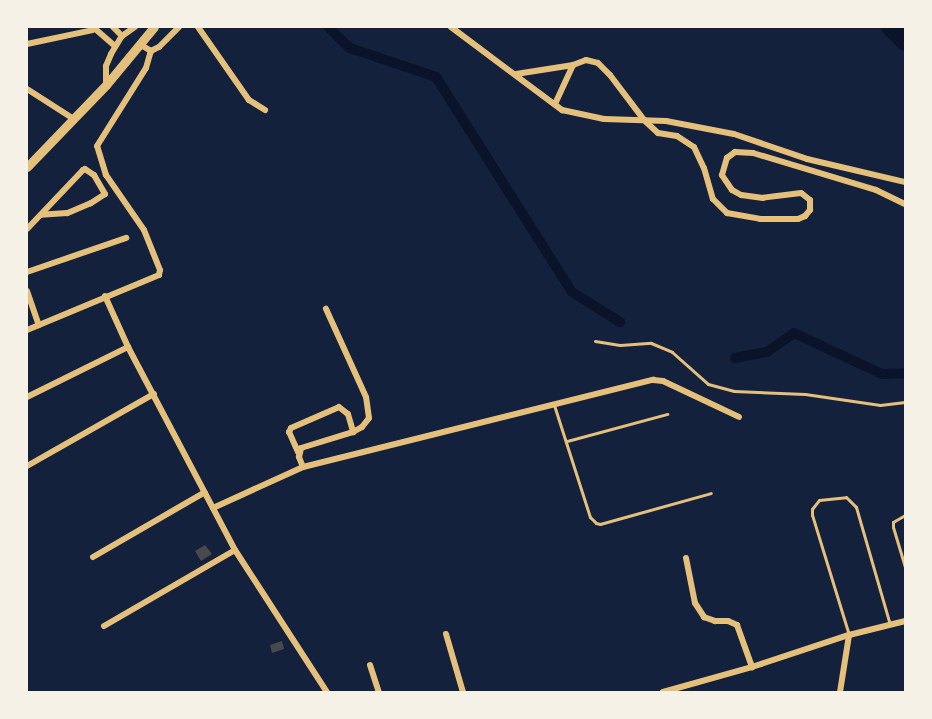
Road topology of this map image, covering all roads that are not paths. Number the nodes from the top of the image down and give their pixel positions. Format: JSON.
{"nodes":[{"id":1,"x":113,"y":27,"type":"edge"},
{"id":2,"x":135,"y":27,"type":"edge"},
{"id":3,"x":154,"y":27,"type":"edge"},
{"id":4,"x":179,"y":27,"type":"edge"},
{"id":5,"x":198,"y":27,"type":"edge"},
{"id":6,"x":451,"y":27,"type":"edge"},
{"id":7,"x":93,"y":28,"type":"edge"},
{"id":8,"x":122,"y":36,"type":"junction"},
{"id":9,"x":27,"y":44,"type":"edge"},
{"id":10,"x":141,"y":45,"type":"junction"},
{"id":11,"x":115,"y":46,"type":"junction"},
{"id":12,"x":151,"y":51,"type":"junction"},
{"id":13,"x":573,"y":65,"type":"junction"},
{"id":14,"x":516,"y":74,"type":"junction"},
{"id":15,"x":106,"y":85,"type":"junction"},
{"id":16,"x":27,"y":89,"type":"edge"},
{"id":17,"x":555,"y":104,"type":"junction"},
{"id":18,"x":265,"y":110,"type":"dead end"},
{"id":19,"x":74,"y":119,"type":"junction"},
{"id":20,"x":644,"y":120,"type":"junction"},
{"id":21,"x":27,"y":167,"type":"edge"},
{"id":22,"x":905,"y":182,"type":"edge"},
{"id":23,"x":905,"y":204,"type":"edge"},
{"id":24,"x":41,"y":215,"type":"junction"},
{"id":25,"x":27,"y":229,"type":"edge"},
{"id":26,"x":126,"y":238,"type":"dead end"},
{"id":27,"x":27,"y":272,"type":"edge"},
{"id":28,"x":27,"y":291,"type":"edge"},
{"id":29,"x":105,"y":296,"type":"junction"},
{"id":30,"x":326,"y":309,"type":"dead end"},
{"id":31,"x":39,"y":325,"type":"junction"},
{"id":32,"x":27,"y":330,"type":"edge"},
{"id":33,"x":595,"y":342,"type":"dead end"},
{"id":34,"x":128,"y":346,"type":"junction"},
{"id":35,"x":154,"y":394,"type":"junction"},
{"id":36,"x":27,"y":397,"type":"edge"},
{"id":37,"x":905,"y":402,"type":"edge"},
{"id":38,"x":554,"y":403,"type":"junction"},
{"id":39,"x":667,"y":414,"type":"dead end"},
{"id":40,"x":739,"y":417,"type":"dead end"},
{"id":41,"x":352,"y":432,"type":"junction"},
{"id":42,"x":567,"y":441,"type":"junction"},
{"id":43,"x":298,"y":452,"type":"junction"},
{"id":44,"x":27,"y":466,"type":"edge"},
{"id":45,"x":303,"y":467,"type":"junction"},
{"id":46,"x":205,"y":492,"type":"junction"},
{"id":47,"x":711,"y":493,"type":"dead end"},
{"id":48,"x":213,"y":508,"type":"junction"},
{"id":49,"x":905,"y":515,"type":"edge"},
{"id":50,"x":235,"y":550,"type":"junction"},
{"id":51,"x":93,"y":557,"type":"dead end"},
{"id":52,"x":686,"y":558,"type":"dead end"},
{"id":53,"x":905,"y":567,"type":"edge"},
{"id":54,"x":905,"y":621,"type":"edge"},
{"id":55,"x":890,"y":625,"type":"junction"},
{"id":56,"x":104,"y":626,"type":"dead end"},
{"id":57,"x":446,"y":634,"type":"dead end"},
{"id":58,"x":849,"y":635,"type":"junction"},
{"id":59,"x":370,"y":665,"type":"dead end"},
{"id":60,"x":752,"y":667,"type":"junction"},
{"id":61,"x":327,"y":692,"type":"edge"},
{"id":62,"x":379,"y":692,"type":"edge"},
{"id":63,"x":464,"y":692,"type":"edge"},
{"id":64,"x":663,"y":692,"type":"edge"},
{"id":65,"x":840,"y":692,"type":"edge"}],
"edges":[{"from":1,"to":8,"type":"street"},
{"from":2,"to":8,"type":"street"},
{"from":3,"to":10,"type":"main road"},
{"from":4,"to":12,"type":"street"},
{"from":5,"to":18,"type":"street"},
{"from":6,"to":14,"type":"street"},
{"from":7,"to":9,"type":"street"},
{"from":7,"to":11,"type":"street"},
{"from":8,"to":11,"type":"street"},
{"from":10,"to":12,"type":"street"},
{"from":10,"to":15,"type":"main road"},
{"from":11,"to":15,"type":"street"},
{"from":12,"to":29,"type":"street"},
{"from":13,"to":14,"type":"street"},
{"from":13,"to":17,"type":"street"},
{"from":13,"to":20,"type":"street"},
{"from":14,"to":17,"type":"street"},
{"from":15,"to":19,"type":"main road"},
{"from":16,"to":19,"type":"street"},
{"from":17,"to":20,"type":"street"},
{"from":19,"to":21,"type":"main road"},
{"from":20,"to":22,"type":"street"},
{"from":20,"to":23,"type":"street"},
{"from":24,"to":24,"type":"street"},
{"from":24,"to":25,"type":"street"},
{"from":26,"to":27,"type":"street"},
{"from":28,"to":31,"type":"street"},
{"from":29,"to":31,"type":"street"},
{"from":29,"to":34,"type":"street"},
{"from":30,"to":41,"type":"street"},
{"from":31,"to":32,"type":"street"},
{"from":33,"to":37,"type":"lane"},
{"from":34,"to":35,"type":"street"},
{"from":34,"to":36,"type":"street"},
{"from":35,"to":44,"type":"street"},
{"from":35,"to":46,"type":"street"},
{"from":38,"to":40,"type":"street"},
{"from":38,"to":42,"type":"lane"},
{"from":38,"to":45,"type":"street"},
{"from":39,"to":42,"type":"lane"},
{"from":41,"to":43,"type":"street"},
{"from":41,"to":43,"type":"street"},
{"from":42,"to":47,"type":"lane"},
{"from":43,"to":45,"type":"street"},
{"from":45,"to":48,"type":"street"},
{"from":46,"to":48,"type":"street"},
{"from":46,"to":51,"type":"street"},
{"from":48,"to":50,"type":"street"},
{"from":49,"to":53,"type":"lane"},
{"from":50,"to":56,"type":"street"},
{"from":50,"to":61,"type":"street"},
{"from":52,"to":60,"type":"street"},
{"from":54,"to":55,"type":"street"},
{"from":55,"to":58,"type":"street"},
{"from":55,"to":58,"type":"lane"},
{"from":57,"to":63,"type":"street"},
{"from":58,"to":60,"type":"street"},
{"from":58,"to":65,"type":"street"},
{"from":59,"to":62,"type":"street"},
{"from":60,"to":64,"type":"street"}]}
